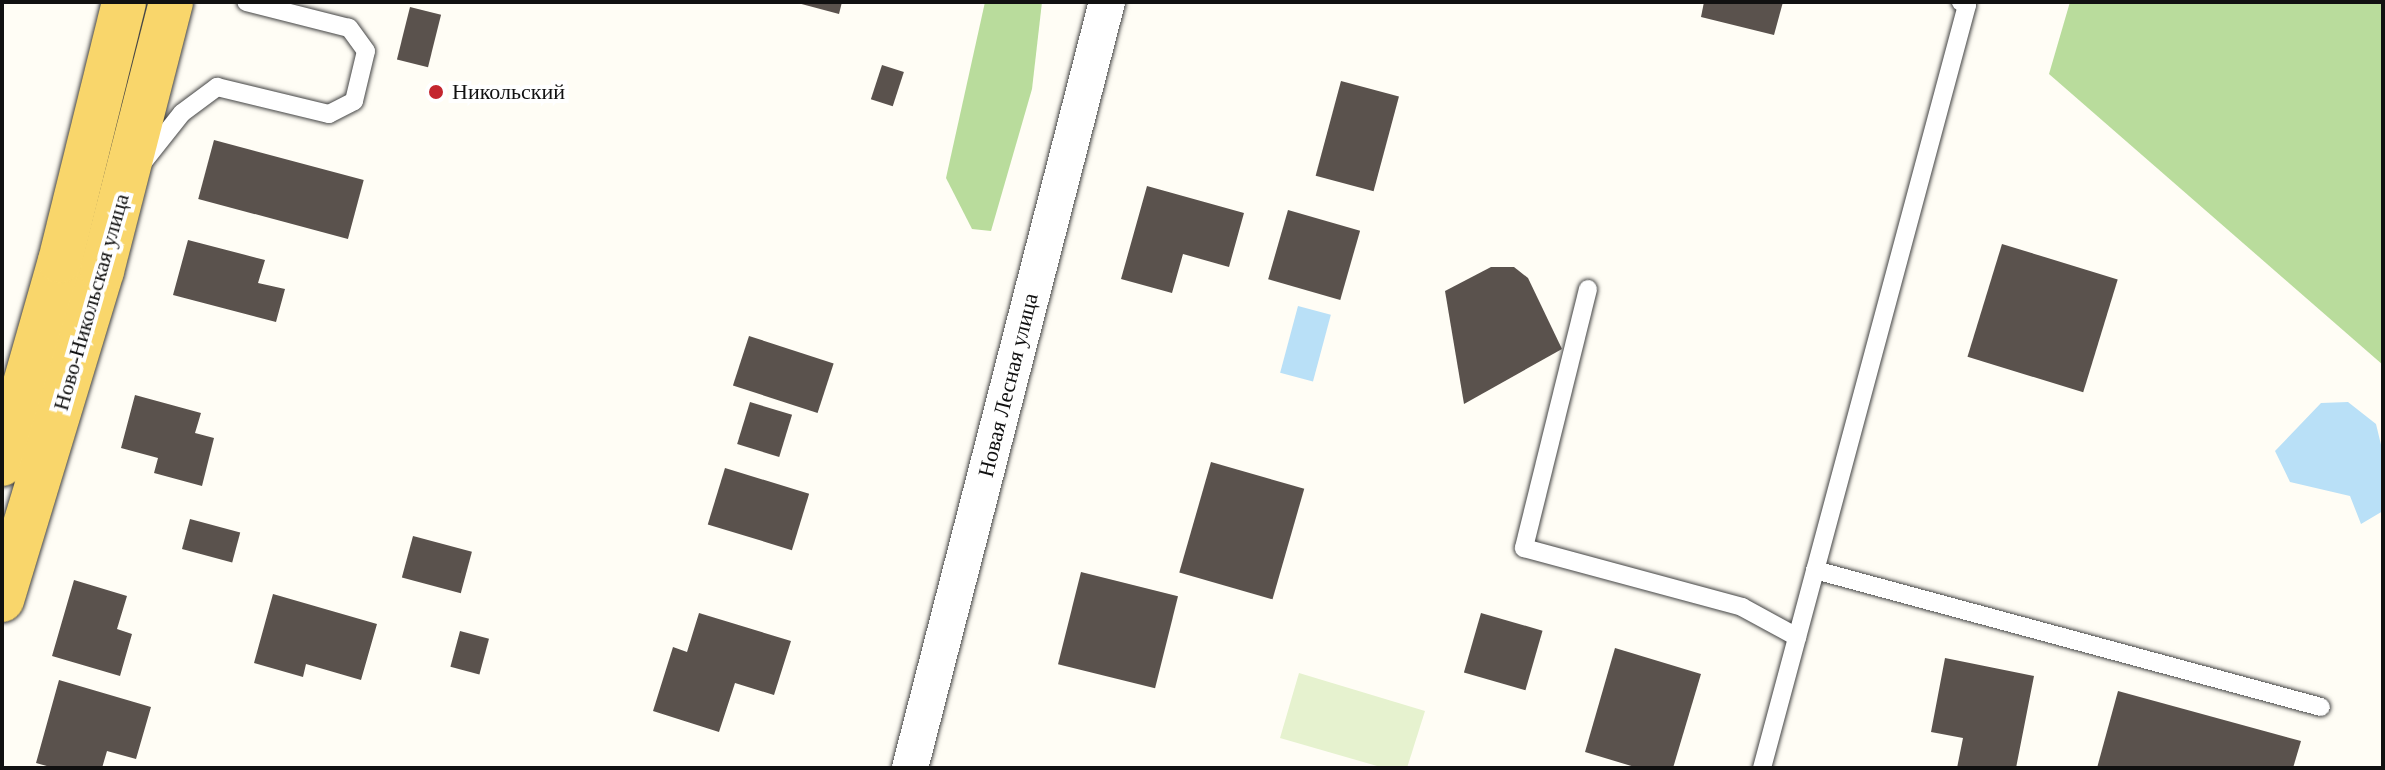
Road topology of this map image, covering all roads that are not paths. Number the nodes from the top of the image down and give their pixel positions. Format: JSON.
{"nodes":[{"id":1,"x":124,"y":2,"type":"edge"},
{"id":2,"x":171,"y":2,"type":"edge"},
{"id":3,"x":246,"y":2,"type":"edge"},
{"id":4,"x":1107,"y":2,"type":"edge"},
{"id":5,"x":1961,"y":2,"type":"edge"},
{"id":6,"x":120,"y":202,"type":"junction"},
{"id":7,"x":1588,"y":289,"type":"dead end"},
{"id":8,"x":2,"y":464,"type":"edge"},
{"id":9,"x":1815,"y":570,"type":"junction"},
{"id":10,"x":2,"y":600,"type":"edge"},
{"id":11,"x":1797,"y":637,"type":"junction"},
{"id":12,"x":2321,"y":707,"type":"dead end"},
{"id":13,"x":910,"y":768,"type":"edge"},
{"id":14,"x":1762,"y":768,"type":"edge"}],
"edges":[{"from":1,"to":8,"type":"main road","name":"Ново-Никольская улица"},
{"from":2,"to":6,"type":"main road","name":"Ново-Никольская улица"},
{"from":3,"to":6,"type":"lane"},
{"from":4,"to":13,"type":"street","name":"Новая Лесная улица"},
{"from":5,"to":9,"type":"lane"},
{"from":6,"to":10,"type":"main road","name":"Ново-Никольская улица"},
{"from":7,"to":11,"type":"lane"},
{"from":9,"to":11,"type":"lane"},
{"from":9,"to":12,"type":"lane"},
{"from":11,"to":14,"type":"lane"}]}
